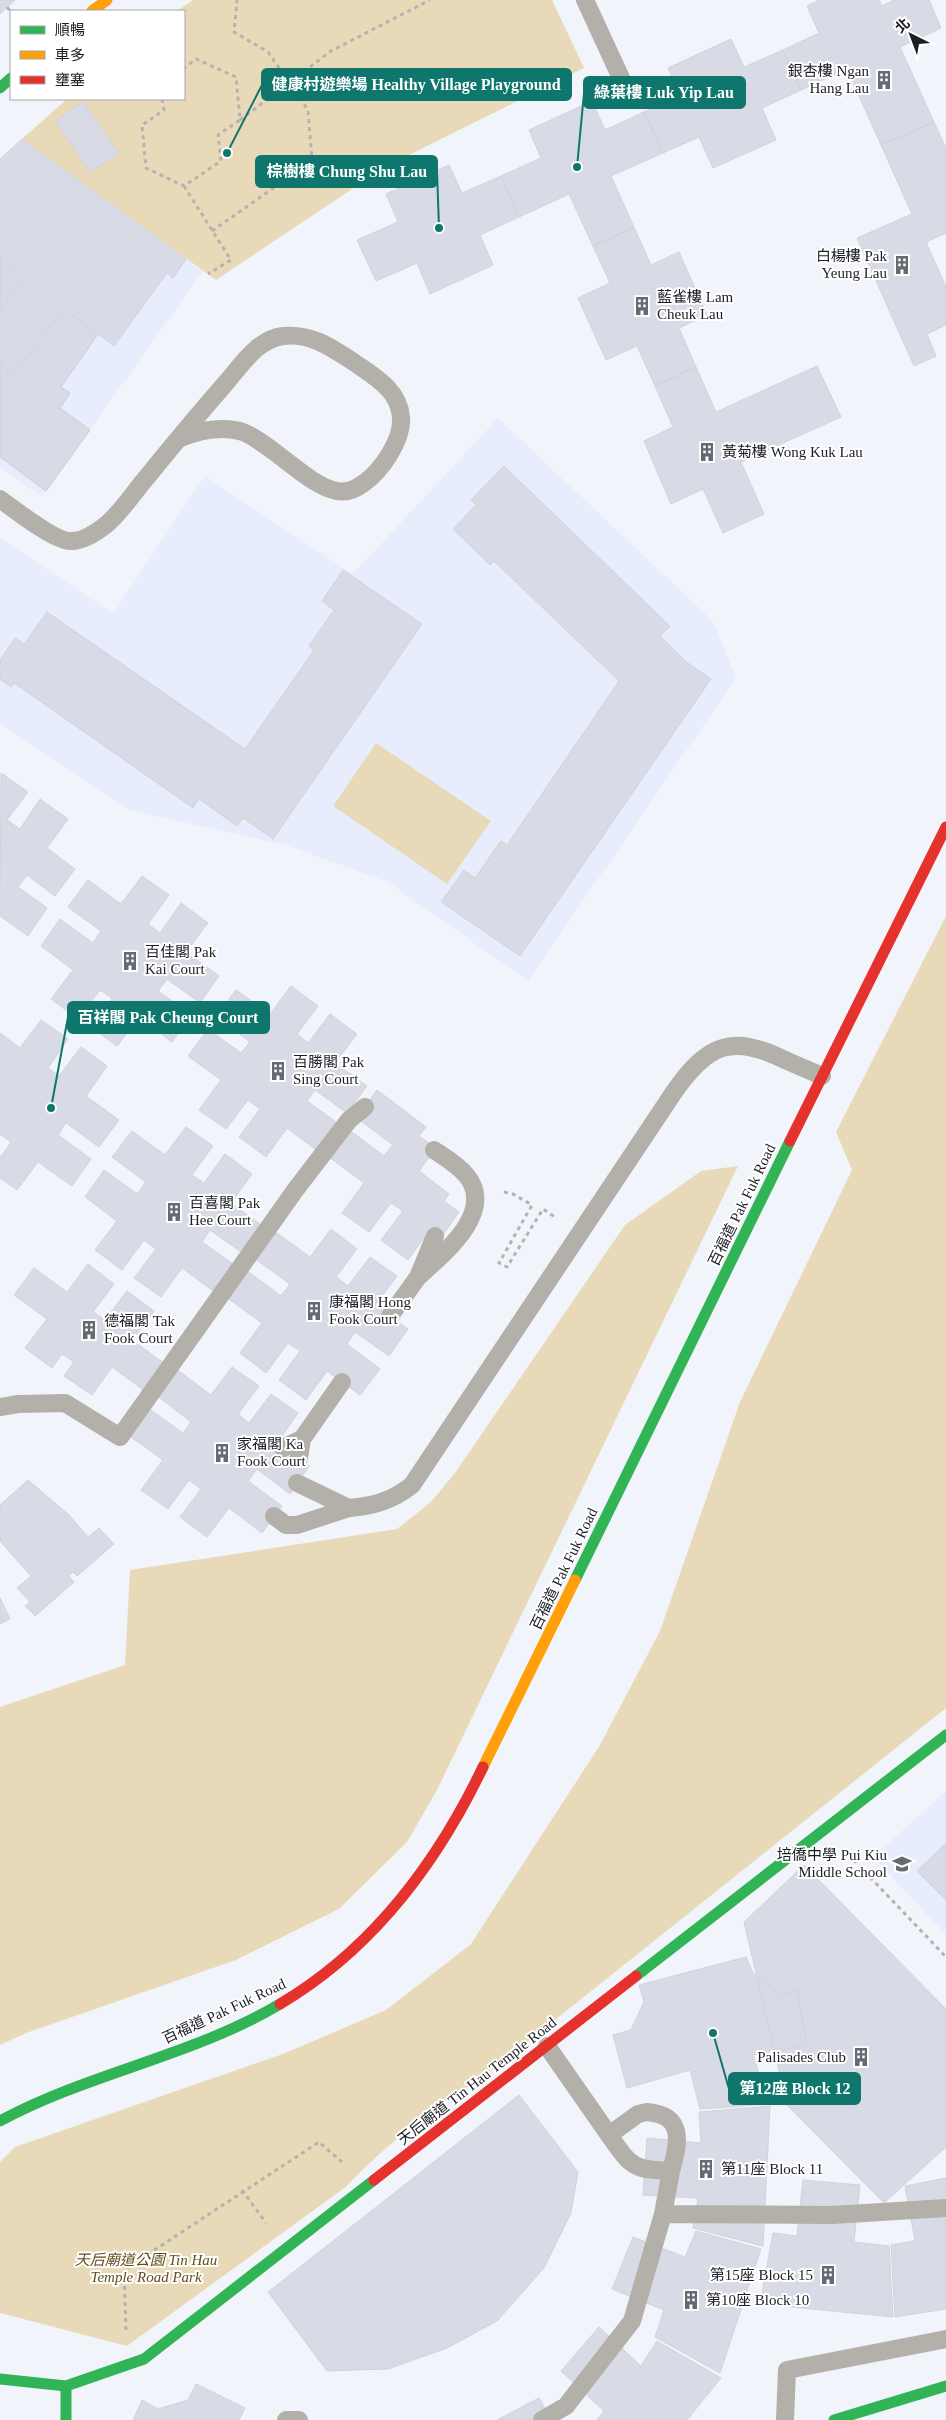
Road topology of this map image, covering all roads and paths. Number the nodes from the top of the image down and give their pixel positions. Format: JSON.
{"nodes":[{"id":1,"x":107,"y":0,"type":"edge"},
{"id":2,"x":238,"y":0,"type":"edge"},
{"id":3,"x":430,"y":0,"type":"edge"},
{"id":4,"x":585,"y":0,"type":"edge"},
{"id":5,"x":7,"y":7,"type":"dead end"},
{"id":6,"x":93,"y":10,"type":"edge"},
{"id":7,"x":10,"y":11,"type":"edge"},
{"id":8,"x":185,"y":67,"type":"edge"},
{"id":9,"x":621,"y":78,"type":"dead end"},
{"id":10,"x":10,"y":79,"type":"edge"},
{"id":11,"x":289,"y":82,"type":"junction"},
{"id":12,"x":0,"y":88,"type":"edge"},
{"id":13,"x":162,"y":100,"type":"edge"},
{"id":14,"x":240,"y":120,"type":"junction"},
{"id":15,"x":184,"y":186,"type":"junction"},
{"id":16,"x":212,"y":231,"type":"junction"},
{"id":17,"x":208,"y":274,"type":"dead end"},
{"id":18,"x":178,"y":439,"type":"junction"},
{"id":19,"x":0,"y":499,"type":"edge"},
{"id":20,"x":946,"y":827,"type":"edge"},
{"id":21,"x":822,"y":1076,"type":"junction"},
{"id":22,"x":365,"y":1107,"type":"dead end"},
{"id":23,"x":434,"y":1150,"type":"dead end"},
{"id":24,"x":332,"y":1159,"type":"dead end"},
{"id":25,"x":472,"y":1185,"type":"junction"},
{"id":26,"x":296,"y":1189,"type":"junction"},
{"id":27,"x":582,"y":1232,"type":"junction"},
{"id":28,"x":435,"y":1236,"type":"dead end"},
{"id":29,"x":418,"y":1277,"type":"junction"},
{"id":30,"x":390,"y":1316,"type":"dead end"},
{"id":31,"x":342,"y":1382,"type":"dead end"},
{"id":32,"x":0,"y":1408,"type":"edge"},
{"id":33,"x":302,"y":1439,"type":"junction"},
{"id":34,"x":284,"y":1448,"type":"dead end"},
{"id":35,"x":298,"y":1458,"type":"dead end"},
{"id":36,"x":297,"y":1483,"type":"dead end"},
{"id":37,"x":349,"y":1508,"type":"junction"},
{"id":38,"x":274,"y":1516,"type":"dead end"},
{"id":39,"x":946,"y":1735,"type":"edge"},
{"id":40,"x":845,"y":1851,"type":"dead end"},
{"id":41,"x":946,"y":1957,"type":"edge"},
{"id":42,"x":547,"y":2046,"type":"junction"},
{"id":43,"x":0,"y":2121,"type":"edge"},
{"id":44,"x":609,"y":2134,"type":"junction"},
{"id":45,"x":346,"y":2165,"type":"dead end"},
{"id":46,"x":671,"y":2171,"type":"junction"},
{"id":47,"x":242,"y":2190,"type":"junction"},
{"id":48,"x":946,"y":2208,"type":"edge"},
{"id":49,"x":663,"y":2214,"type":"junction"},
{"id":50,"x":271,"y":2229,"type":"dead end"},
{"id":51,"x":126,"y":2322,"type":"dead end"},
{"id":52,"x":946,"y":2339,"type":"edge"},
{"id":53,"x":0,"y":2380,"type":"edge"},
{"id":54,"x":66,"y":2386,"type":"junction"},
{"id":55,"x":946,"y":2386,"type":"edge"},
{"id":56,"x":66,"y":2420,"type":"edge"},
{"id":57,"x":286,"y":2420,"type":"edge"},
{"id":58,"x":299,"y":2420,"type":"edge"},
{"id":59,"x":542,"y":2420,"type":"edge"},
{"id":60,"x":785,"y":2420,"type":"edge"},
{"id":61,"x":834,"y":2420,"type":"edge"}],
"edges":[{"from":1,"to":6,"type":"street"},
{"from":2,"to":11,"type":"path"},
{"from":3,"to":11,"type":"path"},
{"from":4,"to":9,"type":"lane"},
{"from":5,"to":7,"type":"path"},
{"from":8,"to":14,"type":"path"},
{"from":10,"to":12,"type":"street"},
{"from":11,"to":14,"type":"path"},
{"from":11,"to":16,"type":"path"},
{"from":13,"to":15,"type":"path"},
{"from":14,"to":15,"type":"path"},
{"from":15,"to":16,"type":"path"},
{"from":16,"to":17,"type":"path"},
{"from":18,"to":18,"type":"lane"},
{"from":18,"to":19,"type":"lane"},
{"from":20,"to":21,"type":"street","name":"百福道 Pak Fuk Road"},
{"from":21,"to":27,"type":"lane","bridge":true},
{"from":21,"to":43,"type":"street","name":"百福道 Pak Fuk Road"},
{"from":22,"to":26,"type":"lane"},
{"from":23,"to":25,"type":"lane"},
{"from":24,"to":26,"type":"lane"},
{"from":25,"to":27,"type":"path"},
{"from":25,"to":29,"type":"lane"},
{"from":26,"to":32,"type":"lane"},
{"from":27,"to":37,"type":"lane","bridge":true},
{"from":28,"to":29,"type":"lane"},
{"from":29,"to":30,"type":"lane"},
{"from":31,"to":33,"type":"lane"},
{"from":33,"to":34,"type":"lane"},
{"from":33,"to":35,"type":"lane"},
{"from":36,"to":37,"type":"lane"},
{"from":37,"to":38,"type":"lane"},
{"from":39,"to":42,"type":"street","name":"天后廟道 Tin Hau Temple Road"},
{"from":40,"to":41,"type":"path"},
{"from":42,"to":44,"type":"lane"},
{"from":42,"to":54,"type":"street","name":"天后廟道 Tin Hau Temple Road"},
{"from":44,"to":46,"type":"lane"},
{"from":44,"to":46,"type":"lane"},
{"from":45,"to":47,"type":"path"},
{"from":46,"to":49,"type":"lane"},
{"from":47,"to":50,"type":"path"},
{"from":47,"to":51,"type":"path"},
{"from":48,"to":49,"type":"lane"},
{"from":49,"to":59,"type":"lane"},
{"from":52,"to":60,"type":"lane","bridge":true},
{"from":53,"to":54,"type":"street","name":"天后廟道 Tin Hau Temple Road"},
{"from":54,"to":56,"type":"street"},
{"from":55,"to":61,"type":"street"},
{"from":57,"to":58,"type":"lane"}]}
